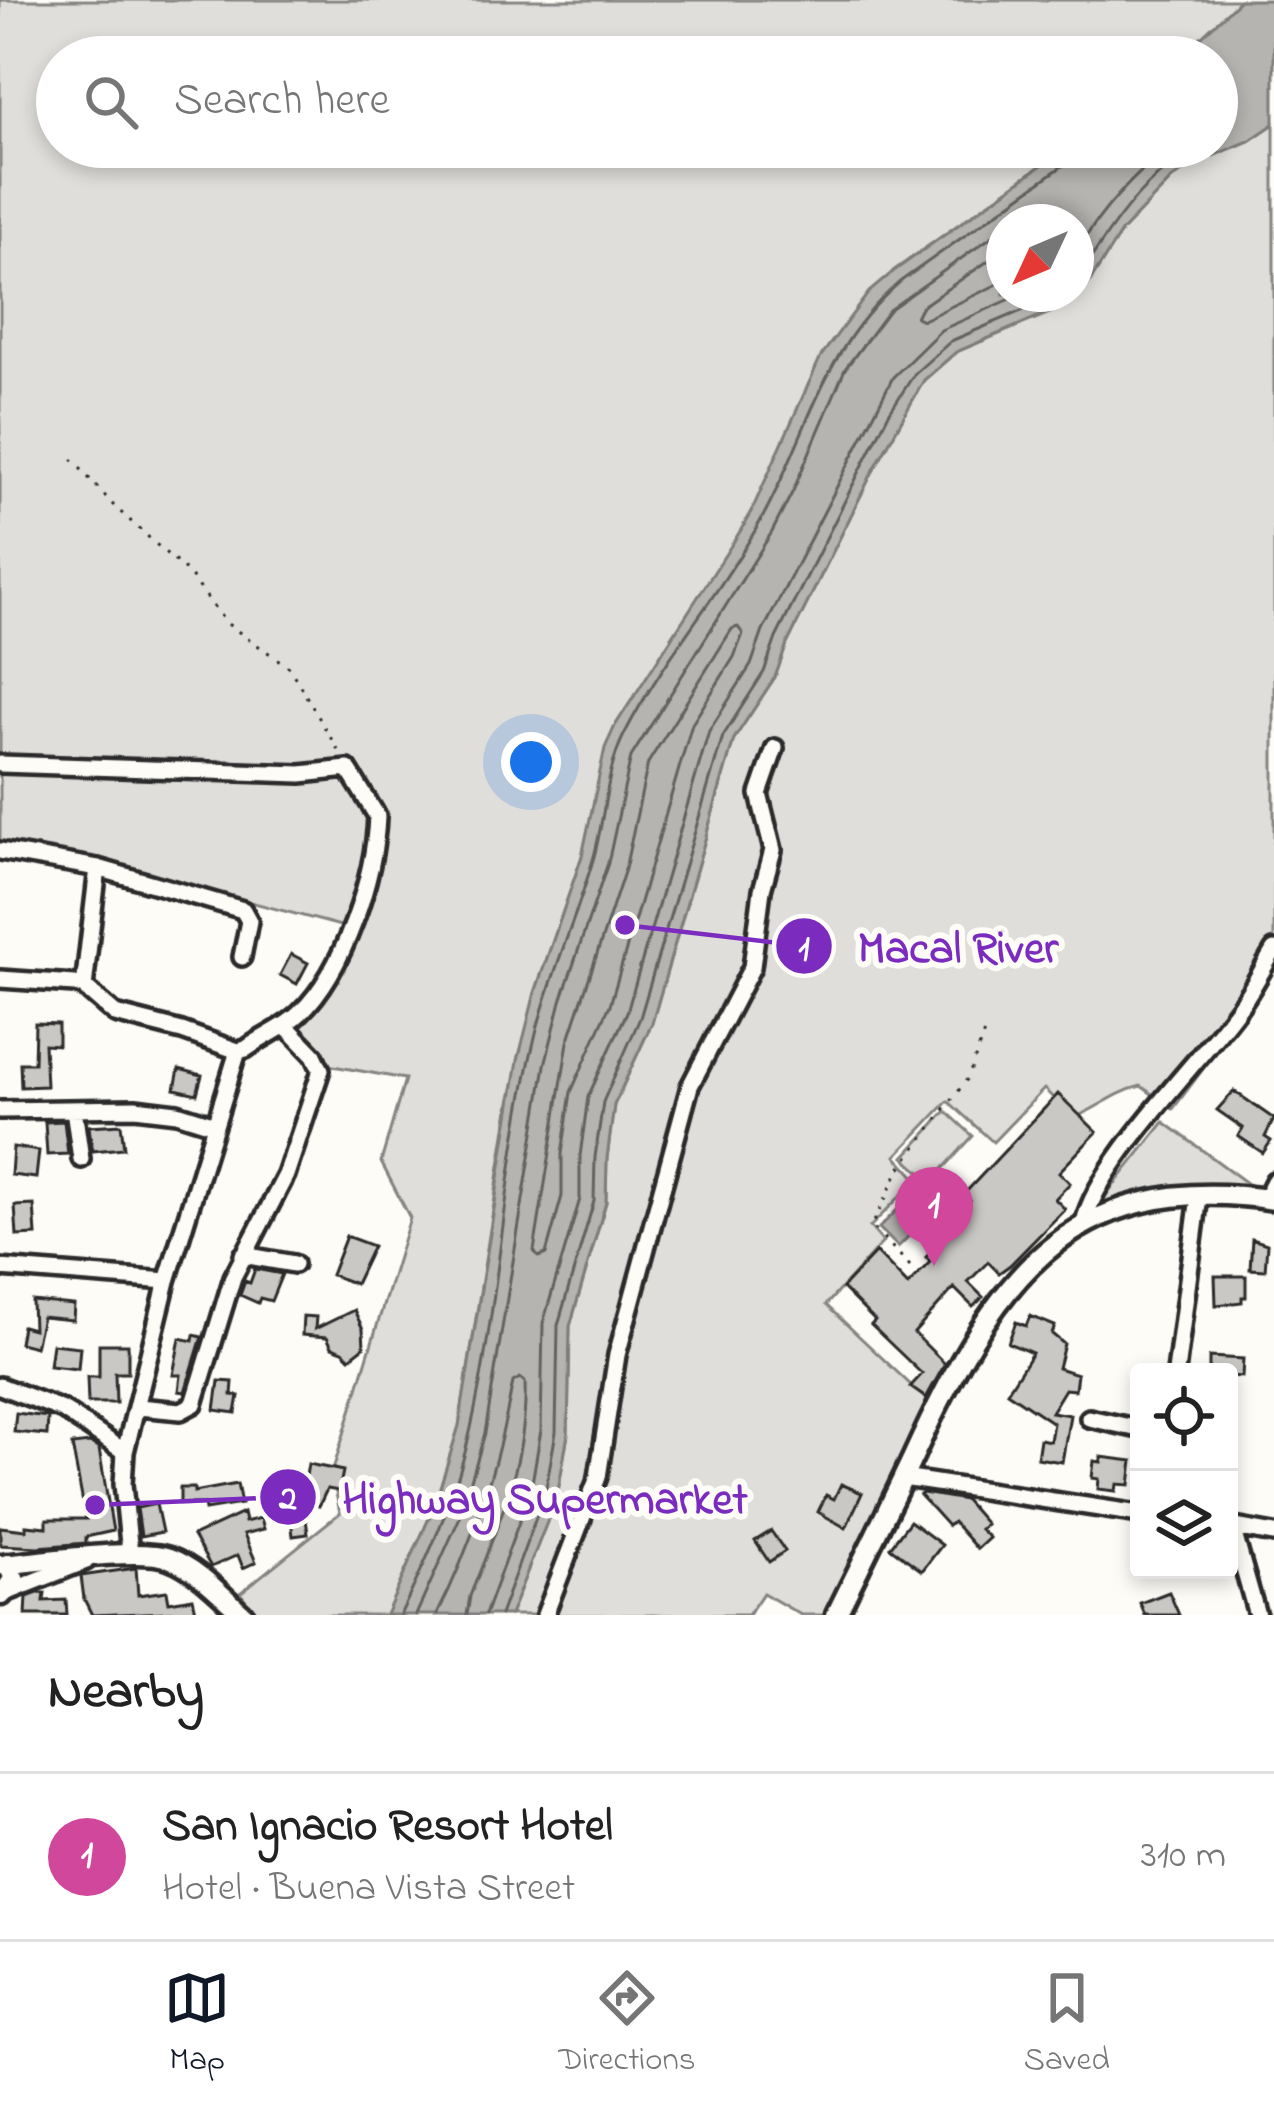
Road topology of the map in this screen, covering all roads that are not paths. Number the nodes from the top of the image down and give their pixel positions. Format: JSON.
{"nodes":[{"id":1,"x":775,"y":748,"type":"dead end"},
{"id":2,"x":0,"y":764,"type":"edge"},
{"id":3,"x":0,"y":851,"type":"edge"},
{"id":4,"x":98,"y":868,"type":"junction"},
{"id":5,"x":1274,"y":950,"type":"edge"},
{"id":6,"x":242,"y":957,"type":"dead end"},
{"id":7,"x":0,"y":979,"type":"edge"},
{"id":8,"x":84,"y":987,"type":"junction"},
{"id":9,"x":285,"y":1025,"type":"junction"},
{"id":10,"x":238,"y":1051,"type":"junction"},
{"id":11,"x":74,"y":1109,"type":"junction"},
{"id":12,"x":0,"y":1110,"type":"edge"},
{"id":13,"x":215,"y":1125,"type":"junction"},
{"id":14,"x":81,"y":1159,"type":"dead end"},
{"id":15,"x":1271,"y":1194,"type":"edge"},
{"id":16,"x":1199,"y":1196,"type":"junction"},
{"id":17,"x":1084,"y":1223,"type":"junction"},
{"id":18,"x":243,"y":1255,"type":"junction"},
{"id":19,"x":294,"y":1264,"type":"dead end"},
{"id":20,"x":0,"y":1268,"type":"edge"},
{"id":21,"x":167,"y":1281,"type":"junction"},
{"id":22,"x":1177,"y":1363,"type":"edge"},
{"id":23,"x":0,"y":1386,"type":"edge"},
{"id":24,"x":138,"y":1407,"type":"junction"},
{"id":25,"x":1089,"y":1418,"type":"dead end"},
{"id":26,"x":1130,"y":1428,"type":"edge"},
{"id":27,"x":124,"y":1452,"type":"junction"},
{"id":28,"x":903,"y":1478,"type":"junction"},
{"id":29,"x":1130,"y":1513,"type":"edge"},
{"id":30,"x":1238,"y":1528,"type":"edge"},
{"id":31,"x":1274,"y":1534,"type":"edge"},
{"id":32,"x":1238,"y":1551,"type":"edge"},
{"id":33,"x":130,"y":1554,"type":"junction"},
{"id":34,"x":92,"y":1559,"type":"junction"},
{"id":35,"x":3,"y":1564,"type":"edge"},
{"id":36,"x":1,"y":1595,"type":"edge"},
{"id":37,"x":243,"y":1615,"type":"edge"},
{"id":38,"x":545,"y":1615,"type":"edge"},
{"id":39,"x":836,"y":1615,"type":"edge"},
{"id":40,"x":1257,"y":1615,"type":"edge"}],
"edges":[{"from":1,"to":38,"type":"street"},
{"from":2,"to":9,"type":"street"},
{"from":3,"to":4,"type":"street"},
{"from":4,"to":6,"type":"street"},
{"from":4,"to":8,"type":"street"},
{"from":5,"to":17,"type":"street"},
{"from":7,"to":8,"type":"street"},
{"from":8,"to":10,"type":"street"},
{"from":9,"to":10,"type":"street"},
{"from":9,"to":18,"type":"street"},
{"from":10,"to":13,"type":"street"},
{"from":11,"to":12,"type":"street"},
{"from":11,"to":13,"type":"street"},
{"from":11,"to":14,"type":"street"},
{"from":13,"to":21,"type":"street"},
{"from":15,"to":16,"type":"main road"},
{"from":16,"to":17,"type":"main road"},
{"from":16,"to":22,"type":"street"},
{"from":17,"to":28,"type":"main road"},
{"from":18,"to":19,"type":"street"},
{"from":18,"to":24,"type":"street"},
{"from":20,"to":21,"type":"street"},
{"from":21,"to":24,"type":"street"},
{"from":23,"to":27,"type":"street"},
{"from":24,"to":27,"type":"street"},
{"from":25,"to":26,"type":"street"},
{"from":27,"to":33,"type":"street"},
{"from":28,"to":29,"type":"street"},
{"from":28,"to":39,"type":"main road"},
{"from":30,"to":31,"type":"street"},
{"from":32,"to":40,"type":"street"},
{"from":33,"to":34,"type":"main road"},
{"from":33,"to":37,"type":"main road"},
{"from":34,"to":35,"type":"main road"},
{"from":34,"to":36,"type":"street"},
{"from":35,"to":36,"type":"main road"}]}
